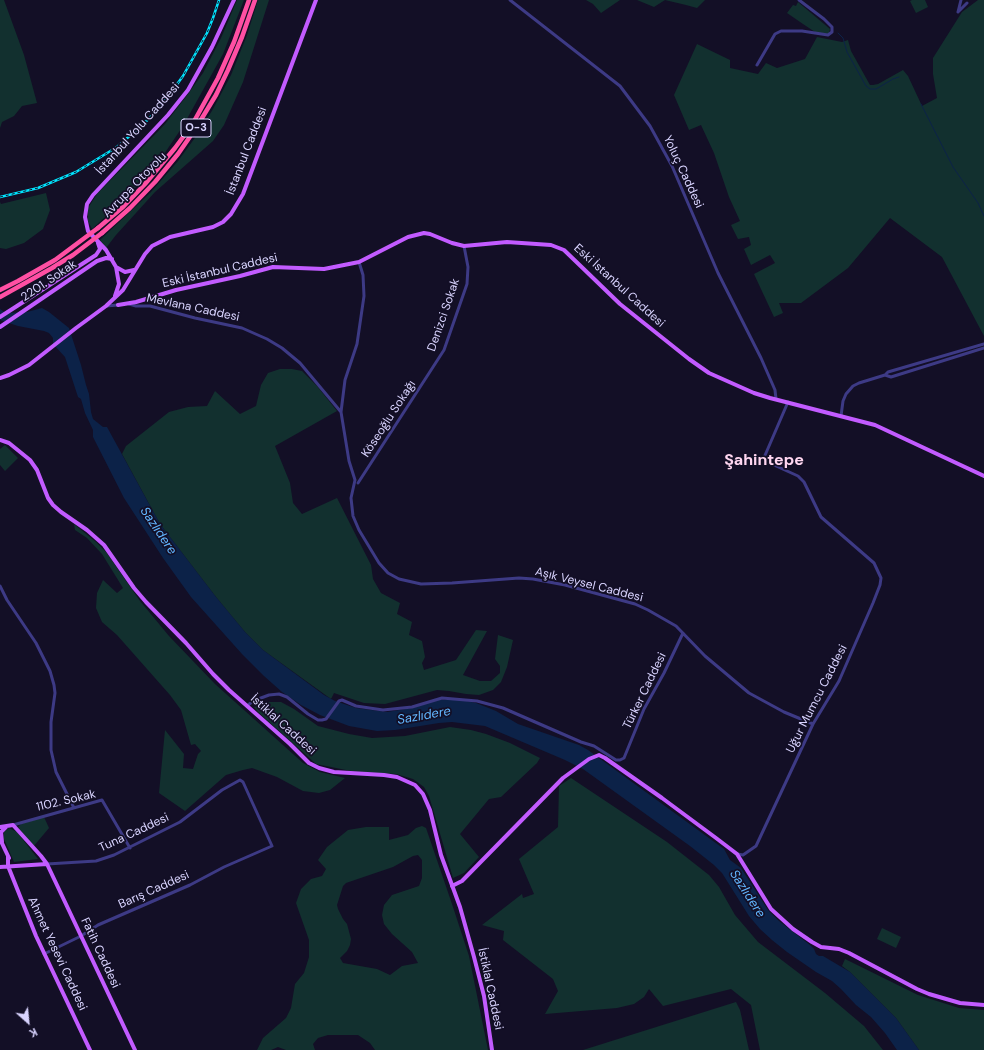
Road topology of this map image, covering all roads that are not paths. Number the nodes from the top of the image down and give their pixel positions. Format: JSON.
{"nodes":[{"id":1,"x":234,"y":0,"type":"edge"},
{"id":2,"x":249,"y":0,"type":"edge"},
{"id":3,"x":255,"y":0,"type":"edge"},
{"id":4,"x":316,"y":0,"type":"edge"},
{"id":5,"x":510,"y":0,"type":"edge"},
{"id":6,"x":799,"y":0,"type":"edge"},
{"id":7,"x":961,"y":0,"type":"edge"},
{"id":8,"x":969,"y":1,"type":"edge"},
{"id":9,"x":757,"y":65,"type":"dead end"},
{"id":10,"x":97,"y":241,"type":"junction"},
{"id":11,"x":464,"y":246,"type":"junction"},
{"id":12,"x":112,"y":259,"type":"junction"},
{"id":13,"x":358,"y":262,"type":"junction"},
{"id":14,"x":116,"y":267,"type":"junction"},
{"id":15,"x":134,"y":270,"type":"junction"},
{"id":16,"x":0,"y":290,"type":"edge"},
{"id":17,"x":115,"y":296,"type":"junction"},
{"id":18,"x":0,"y":297,"type":"edge"},
{"id":19,"x":128,"y":304,"type":"junction"},
{"id":20,"x":118,"y":305,"type":"junction"},
{"id":21,"x":106,"y":306,"type":"junction"},
{"id":22,"x":0,"y":317,"type":"edge"},
{"id":23,"x":0,"y":327,"type":"edge"},
{"id":24,"x":982,"y":344,"type":"edge"},
{"id":25,"x":983,"y":348,"type":"edge"},
{"id":26,"x":922,"y":362,"type":"junction"},
{"id":27,"x":434,"y":366,"type":"joint"},
{"id":28,"x":924,"y":367,"type":"junction"},
{"id":29,"x":885,"y":376,"type":"junction"},
{"id":30,"x":0,"y":378,"type":"edge"},
{"id":31,"x":776,"y":399,"type":"junction"},
{"id":32,"x":788,"y":402,"type":"junction"},
{"id":33,"x":341,"y":412,"type":"junction"},
{"id":34,"x":841,"y":416,"type":"junction"},
{"id":35,"x":0,"y":440,"type":"edge"},
{"id":36,"x":984,"y":476,"type":"edge"},
{"id":37,"x":358,"y":483,"type":"dead end"},
{"id":38,"x":0,"y":586,"type":"edge"},
{"id":39,"x":683,"y":633,"type":"junction"},
{"id":40,"x":247,"y":706,"type":"junction"},
{"id":41,"x":813,"y":724,"type":"junction"},
{"id":42,"x":74,"y":808,"type":"junction"},
{"id":43,"x":13,"y":825,"type":"junction"},
{"id":44,"x":7,"y":826,"type":"junction"},
{"id":45,"x":0,"y":827,"type":"edge"},
{"id":46,"x":1,"y":841,"type":"edge"},
{"id":47,"x":272,"y":846,"type":"joint"},
{"id":48,"x":130,"y":848,"type":"junction"},
{"id":49,"x":736,"y":854,"type":"junction"},
{"id":50,"x":41,"y":856,"type":"junction"},
{"id":51,"x":8,"y":858,"type":"junction"},
{"id":52,"x":47,"y":864,"type":"junction"},
{"id":53,"x":36,"y":865,"type":"junction"},
{"id":54,"x":8,"y":866,"type":"junction"},
{"id":55,"x":15,"y":866,"type":"junction"},
{"id":56,"x":0,"y":867,"type":"edge"},
{"id":57,"x":452,"y":886,"type":"junction"},
{"id":58,"x":81,"y":936,"type":"junction"},
{"id":59,"x":44,"y":954,"type":"junction"},
{"id":60,"x":984,"y":1005,"type":"edge"},
{"id":61,"x":90,"y":1050,"type":"edge"},
{"id":62,"x":136,"y":1050,"type":"edge"},
{"id":63,"x":492,"y":1050,"type":"edge"}],
"edges":[{"from":1,"to":10,"type":"main road","name":"İstanbul Yolu Caddesi"},
{"from":2,"to":16,"type":"highway","name":"Avrupa Otoyolu","number":"O-3","bridge":true},
{"from":3,"to":18,"type":"highway","name":"Avrupa Otoyolu","number":"O-3","bridge":true},
{"from":4,"to":15,"type":"main road","name":"İstanbul Caddesi"},
{"from":5,"to":31,"type":"street","name":"Yoluç Caddesi"},
{"from":6,"to":9,"type":"street"},
{"from":7,"to":8,"type":"street"},
{"from":7,"to":8,"type":"street"},
{"from":10,"to":12,"type":"main road","name":"İstanbul Yolu Caddesi"},
{"from":10,"to":22,"type":"main road","name":"2201. Sokak"},
{"from":11,"to":13,"type":"main road","name":"Eski İstanbul Caddesi"},
{"from":11,"to":27,"type":"street","name":"Denizci Sokak"},
{"from":11,"to":31,"type":"main road","name":"Eski İstanbul Caddesi"},
{"from":12,"to":14,"type":"main road","name":"İstanbul Yolu Caddesi"},
{"from":12,"to":23,"type":"main road","name":"2201. Sokak"},
{"from":13,"to":19,"type":"main road","name":"Eski İstanbul Caddesi"},
{"from":13,"to":33,"type":"street","name":"Aşık Veysel Caddesi"},
{"from":14,"to":15,"type":"main road"},
{"from":14,"to":17,"type":"main road","name":"İstanbul Yolu Caddesi"},
{"from":15,"to":17,"type":"main road","name":"İstanbul Caddesi"},
{"from":17,"to":20,"type":"street"},
{"from":17,"to":21,"type":"main road"},
{"from":19,"to":20,"type":"main road","name":"Eski İstanbul Caddesi"},
{"from":19,"to":33,"type":"street","name":"Mevlana Caddesi"},
{"from":20,"to":21,"type":"street","name":"Eski İstanbul Caddesi"},
{"from":21,"to":30,"type":"main road"},
{"from":24,"to":25,"type":"street"},
{"from":24,"to":26,"type":"street"},
{"from":25,"to":28,"type":"street"},
{"from":26,"to":28,"type":"street"},
{"from":26,"to":29,"type":"street"},
{"from":27,"to":37,"type":"street","name":"Köseoğlu Sokağı"},
{"from":28,"to":29,"type":"street"},
{"from":29,"to":34,"type":"street"},
{"from":31,"to":32,"type":"main road","name":"Eski İstanbul Caddesi"},
{"from":32,"to":34,"type":"main road","name":"Eski İstanbul Caddesi"},
{"from":32,"to":41,"type":"street","name":"Uğur Mumcu Caddesi"},
{"from":33,"to":39,"type":"street","name":"Aşık Veysel Caddesi"},
{"from":34,"to":36,"type":"main road","name":"Eski İstanbul Caddesi"},
{"from":35,"to":40,"type":"main road","name":"İstiklal Caddesi"},
{"from":38,"to":42,"type":"street"},
{"from":39,"to":40,"type":"street","name":"Türker Caddesi"},
{"from":39,"to":41,"type":"street","name":"Aşık Veysel Caddesi"},
{"from":40,"to":57,"type":"main road","name":"İstiklal Caddesi"},
{"from":41,"to":49,"type":"street","name":"Uğur Mumcu Caddesi"},
{"from":42,"to":43,"type":"street","name":"1102. Sokak"},
{"from":42,"to":48,"type":"street","name":"1102. Sokak"},
{"from":43,"to":44,"type":"main road","name":"1102. Sokak"},
{"from":43,"to":50,"type":"main road","name":"Fatih Caddesi"},
{"from":44,"to":45,"type":"main road","name":"1102. Sokak"},
{"from":44,"to":46,"type":"main road"},
{"from":46,"to":51,"type":"main road"},
{"from":47,"to":48,"type":"street","name":"Tuna Caddesi"},
{"from":47,"to":58,"type":"street","name":"Barış Caddesi"},
{"from":48,"to":52,"type":"street","name":"Tuna Caddesi"},
{"from":49,"to":57,"type":"main road"},
{"from":49,"to":60,"type":"main road"},
{"from":50,"to":52,"type":"main road","name":"Fatih Caddesi"},
{"from":50,"to":53,"type":"main road"},
{"from":51,"to":54,"type":"main road"},
{"from":51,"to":55,"type":"main road"},
{"from":51,"to":56,"type":"main road"},
{"from":52,"to":53,"type":"main road","name":"Tuna Caddesi"},
{"from":52,"to":58,"type":"main road","name":"Fatih Caddesi"},
{"from":53,"to":55,"type":"main road","name":"Tuna Caddesi"},
{"from":54,"to":55,"type":"main road","name":"Tuna Caddesi"},
{"from":54,"to":56,"type":"main road","name":"Tuna Caddesi"},
{"from":54,"to":59,"type":"main road","name":"Ahmet Yesevi Caddesi"},
{"from":57,"to":63,"type":"main road","name":"İstiklal Caddesi"},
{"from":58,"to":59,"type":"street","name":"Barış Caddesi"},
{"from":58,"to":62,"type":"main road","name":"Fatih Caddesi"},
{"from":59,"to":61,"type":"main road","name":"Ahmet Yesevi Caddesi"}]}
